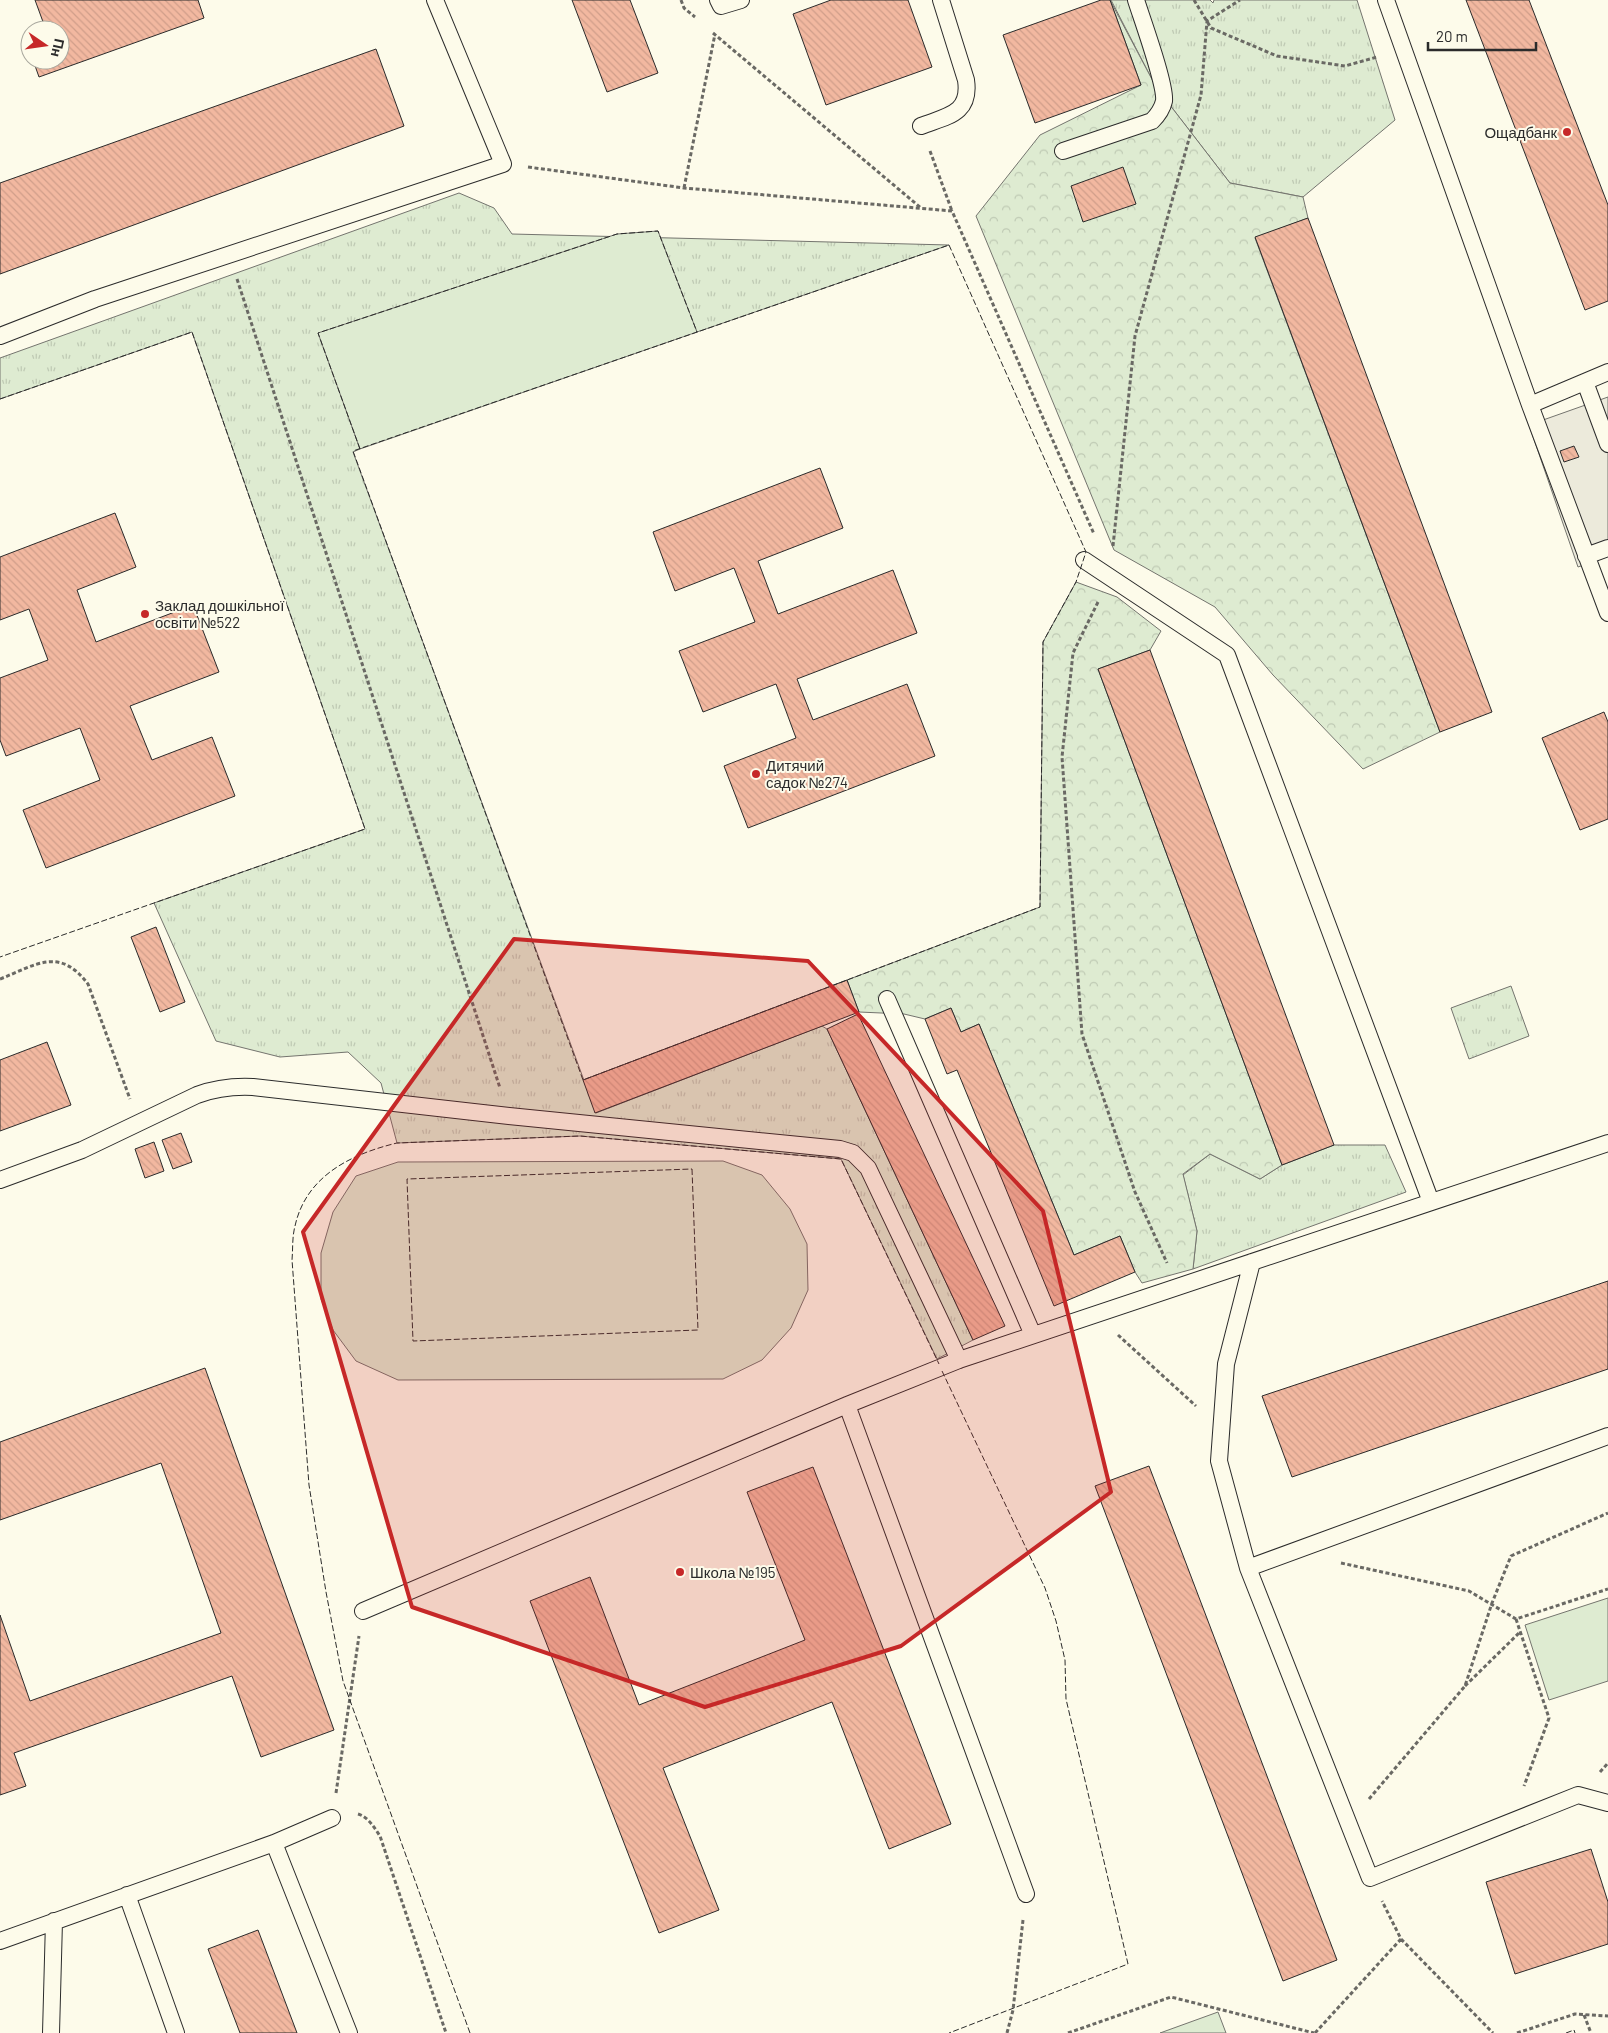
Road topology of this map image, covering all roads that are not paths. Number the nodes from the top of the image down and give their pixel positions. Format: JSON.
{"nodes":[{"id":1,"x":435,"y":0,"type":"edge"},
{"id":2,"x":741,"y":0,"type":"edge"},
{"id":3,"x":941,"y":0,"type":"edge"},
{"id":4,"x":1136,"y":0,"type":"edge"},
{"id":5,"x":1386,"y":0,"type":"edge"},
{"id":6,"x":720,"y":3,"type":"edge"},
{"id":7,"x":921,"y":126,"type":"road end"},
{"id":8,"x":1063,"y":151,"type":"dead end"},
{"id":9,"x":0,"y":336,"type":"edge"},
{"id":10,"x":1608,"y":372,"type":"edge"},
{"id":11,"x":1585,"y":382,"type":"junction"},
{"id":12,"x":1530,"y":405,"type":"junction"},
{"id":13,"x":1608,"y":444,"type":"edge"},
{"id":14,"x":1608,"y":548,"type":"edge"},
{"id":15,"x":1586,"y":556,"type":"junction"},
{"id":16,"x":1097,"y":569,"type":"road end"},
{"id":17,"x":1608,"y":613,"type":"edge"},
{"id":18,"x":887,"y":999,"type":"dead end"},
{"id":19,"x":1608,"y":1143,"type":"edge"},
{"id":20,"x":0,"y":1180,"type":"edge"},
{"id":21,"x":1431,"y":1202,"type":"junction"},
{"id":22,"x":1252,"y":1262,"type":"junction"},
{"id":23,"x":1032,"y":1335,"type":"junction"},
{"id":24,"x":959,"y":1360,"type":"junction"},
{"id":25,"x":847,"y":1406,"type":"junction"},
{"id":26,"x":1608,"y":1436,"type":"edge"},
{"id":27,"x":1248,"y":1568,"type":"junction"},
{"id":28,"x":363,"y":1611,"type":"road end"},
{"id":29,"x":1608,"y":1803,"type":"edge"},
{"id":30,"x":332,"y":1818,"type":"road end"},
{"id":31,"x":274,"y":1843,"type":"junction"},
{"id":32,"x":1026,"y":1894,"type":"road end"},
{"id":33,"x":127,"y":1895,"type":"junction"},
{"id":34,"x":54,"y":1921,"type":"junction"},
{"id":35,"x":0,"y":1941,"type":"edge"},
{"id":36,"x":51,"y":2033,"type":"edge"},
{"id":37,"x":176,"y":2033,"type":"edge"},
{"id":38,"x":349,"y":2033,"type":"edge"}],
"edges":[{"from":1,"to":9,"type":"lane"},
{"from":2,"to":6,"type":"lane"},
{"from":3,"to":7,"type":"lane"},
{"from":4,"to":8,"type":"lane"},
{"from":5,"to":12,"type":"lane"},
{"from":10,"to":11,"type":"lane"},
{"from":11,"to":12,"type":"lane"},
{"from":11,"to":13,"type":"lane"},
{"from":12,"to":15,"type":"lane"},
{"from":14,"to":15,"type":"lane"},
{"from":15,"to":17,"type":"lane"},
{"from":16,"to":21,"type":"lane"},
{"from":18,"to":23,"type":"lane"},
{"from":19,"to":21,"type":"lane"},
{"from":20,"to":24,"type":"lane"},
{"from":21,"to":22,"type":"lane"},
{"from":22,"to":23,"type":"lane"},
{"from":22,"to":27,"type":"lane"},
{"from":23,"to":24,"type":"lane"},
{"from":24,"to":25,"type":"lane"},
{"from":25,"to":28,"type":"lane"},
{"from":25,"to":32,"type":"lane"},
{"from":26,"to":27,"type":"lane"},
{"from":27,"to":29,"type":"lane"},
{"from":30,"to":31,"type":"lane"},
{"from":31,"to":33,"type":"lane"},
{"from":31,"to":38,"type":"lane"},
{"from":33,"to":34,"type":"lane"},
{"from":33,"to":37,"type":"lane"},
{"from":34,"to":35,"type":"lane"},
{"from":34,"to":36,"type":"lane"}]}
